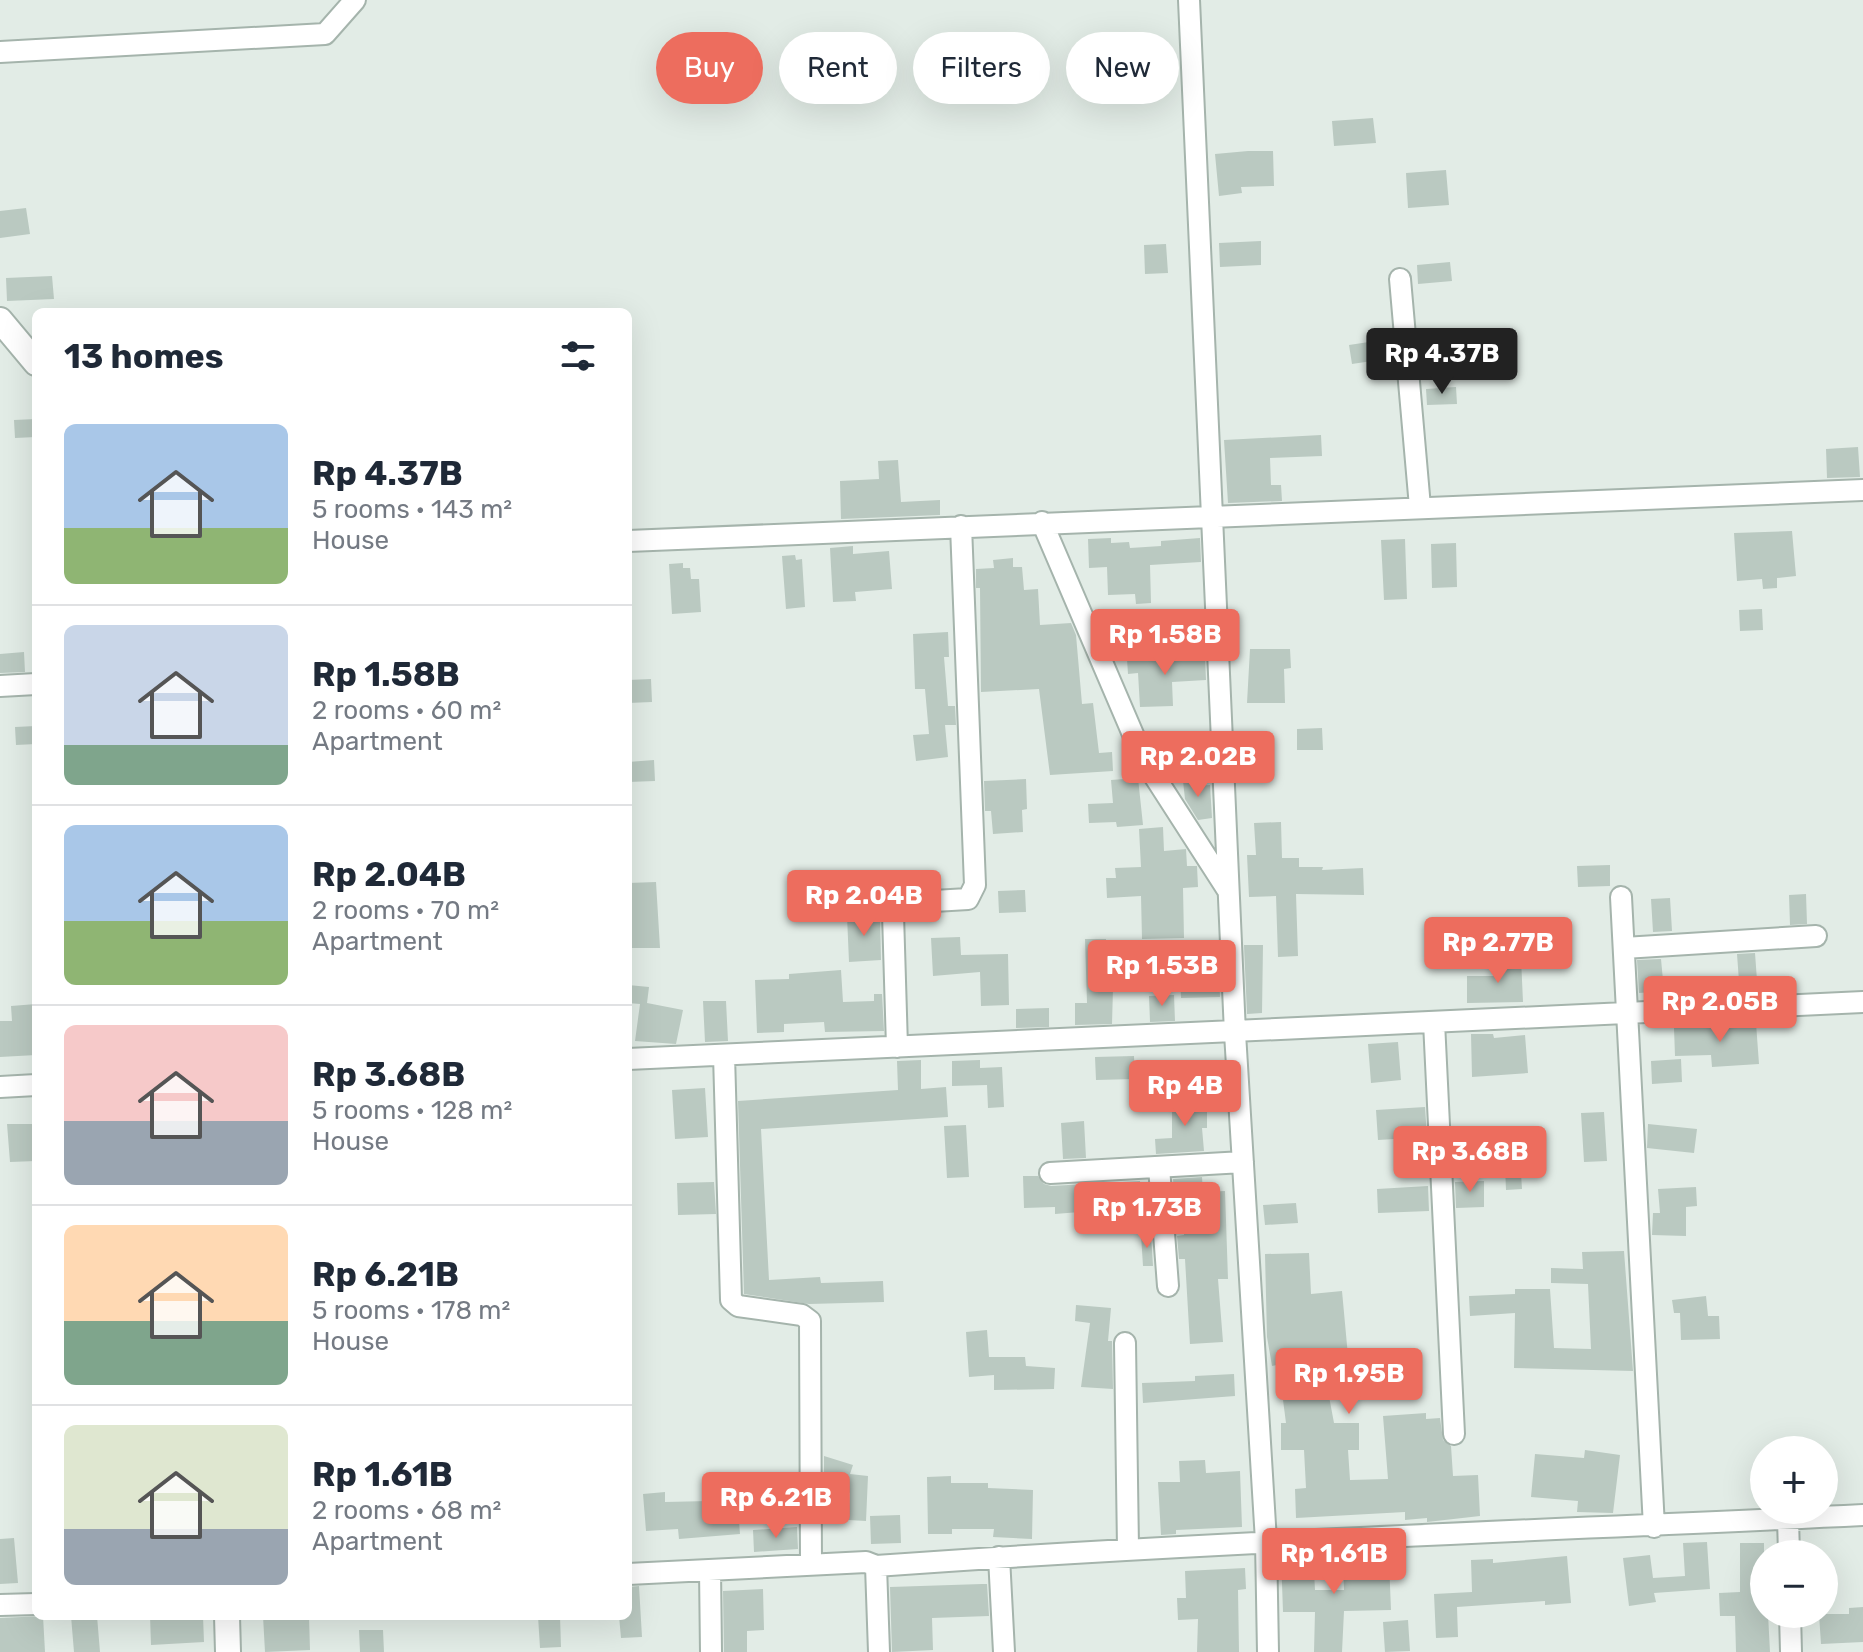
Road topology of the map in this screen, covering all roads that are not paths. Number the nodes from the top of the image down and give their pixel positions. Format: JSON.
{"nodes":[{"id":1,"x":355,"y":0,"type":"edge"},
{"id":2,"x":1189,"y":0,"type":"edge"},
{"id":3,"x":0,"y":52,"type":"edge"},
{"id":4,"x":1400,"y":279,"type":"dead end"},
{"id":5,"x":0,"y":320,"type":"edge"},
{"id":6,"x":32,"y":358,"type":"edge"},
{"id":7,"x":1863,"y":490,"type":"edge"},
{"id":8,"x":1420,"y":507,"type":"junction"},
{"id":9,"x":1212,"y":516,"type":"junction"},
{"id":10,"x":1042,"y":522,"type":"junction"},
{"id":11,"x":961,"y":526,"type":"junction"},
{"id":12,"x":632,"y":541,"type":"edge"},
{"id":13,"x":32,"y":684,"type":"edge"},
{"id":14,"x":0,"y":686,"type":"edge"},
{"id":15,"x":1229,"y":892,"type":"junction"},
{"id":16,"x":1621,"y":897,"type":"dead end"},
{"id":17,"x":1816,"y":936,"type":"dead end"},
{"id":18,"x":1624,"y":948,"type":"junction"},
{"id":19,"x":1863,"y":1002,"type":"edge"},
{"id":20,"x":1628,"y":1011,"type":"junction"},
{"id":21,"x":1434,"y":1022,"type":"junction"},
{"id":22,"x":1235,"y":1033,"type":"junction"},
{"id":23,"x":897,"y":1047,"type":"junction"},
{"id":24,"x":724,"y":1055,"type":"junction"},
{"id":25,"x":632,"y":1059,"type":"edge"},
{"id":26,"x":32,"y":1085,"type":"edge"},
{"id":27,"x":0,"y":1087,"type":"edge"},
{"id":28,"x":1243,"y":1162,"type":"junction"},
{"id":29,"x":1159,"y":1167,"type":"junction"},
{"id":30,"x":1050,"y":1173,"type":"dead end"},
{"id":31,"x":1168,"y":1286,"type":"dead end"},
{"id":32,"x":1125,"y":1343,"type":"dead end"},
{"id":33,"x":1454,"y":1434,"type":"dead end"},
{"id":34,"x":1863,"y":1515,"type":"edge"},
{"id":35,"x":1838,"y":1516,"type":"edge"},
{"id":36,"x":1750,"y":1521,"type":"edge"},
{"id":37,"x":1654,"y":1527,"type":"junction"},
{"id":38,"x":1266,"y":1541,"type":"junction"},
{"id":39,"x":1128,"y":1548,"type":"junction"},
{"id":40,"x":999,"y":1557,"type":"junction"},
{"id":41,"x":811,"y":1564,"type":"junction"},
{"id":42,"x":876,"y":1566,"type":"junction"},
{"id":43,"x":710,"y":1570,"type":"junction"},
{"id":44,"x":632,"y":1574,"type":"edge"},
{"id":45,"x":32,"y":1604,"type":"edge"},
{"id":46,"x":0,"y":1605,"type":"edge"},
{"id":47,"x":227,"y":1620,"type":"edge"},
{"id":48,"x":1790,"y":1628,"type":"edge"},
{"id":49,"x":228,"y":1652,"type":"edge"},
{"id":50,"x":711,"y":1652,"type":"edge"},
{"id":51,"x":879,"y":1652,"type":"edge"},
{"id":52,"x":1004,"y":1652,"type":"edge"},
{"id":53,"x":1268,"y":1652,"type":"edge"},
{"id":54,"x":1791,"y":1652,"type":"edge"}],
"edges":[{"from":1,"to":3,"type":"street"},
{"from":2,"to":9,"type":"street"},
{"from":4,"to":8,"type":"street"},
{"from":5,"to":6,"type":"street"},
{"from":7,"to":8,"type":"street"},
{"from":8,"to":9,"type":"street"},
{"from":9,"to":10,"type":"street"},
{"from":9,"to":15,"type":"street"},
{"from":10,"to":11,"type":"street"},
{"from":10,"to":15,"type":"street"},
{"from":11,"to":12,"type":"street"},
{"from":11,"to":23,"type":"street"},
{"from":13,"to":14,"type":"street"},
{"from":15,"to":22,"type":"street"},
{"from":16,"to":18,"type":"street"},
{"from":17,"to":18,"type":"street"},
{"from":18,"to":20,"type":"street"},
{"from":19,"to":20,"type":"street"},
{"from":20,"to":21,"type":"street"},
{"from":20,"to":37,"type":"street"},
{"from":21,"to":22,"type":"street"},
{"from":21,"to":33,"type":"street"},
{"from":22,"to":23,"type":"street"},
{"from":22,"to":28,"type":"street"},
{"from":23,"to":24,"type":"street"},
{"from":24,"to":25,"type":"street"},
{"from":24,"to":41,"type":"street"},
{"from":26,"to":27,"type":"street"},
{"from":28,"to":29,"type":"street"},
{"from":28,"to":38,"type":"street"},
{"from":29,"to":30,"type":"street"},
{"from":29,"to":31,"type":"street"},
{"from":32,"to":39,"type":"street"},
{"from":34,"to":35,"type":"street"},
{"from":36,"to":37,"type":"street"},
{"from":37,"to":38,"type":"street"},
{"from":38,"to":39,"type":"street"},
{"from":38,"to":53,"type":"street"},
{"from":39,"to":40,"type":"street"},
{"from":40,"to":42,"type":"street"},
{"from":40,"to":52,"type":"street"},
{"from":41,"to":42,"type":"street"},
{"from":41,"to":43,"type":"street"},
{"from":42,"to":51,"type":"street"},
{"from":43,"to":44,"type":"street"},
{"from":43,"to":50,"type":"street"},
{"from":45,"to":46,"type":"street"},
{"from":47,"to":49,"type":"street"},
{"from":48,"to":54,"type":"street"}]}
